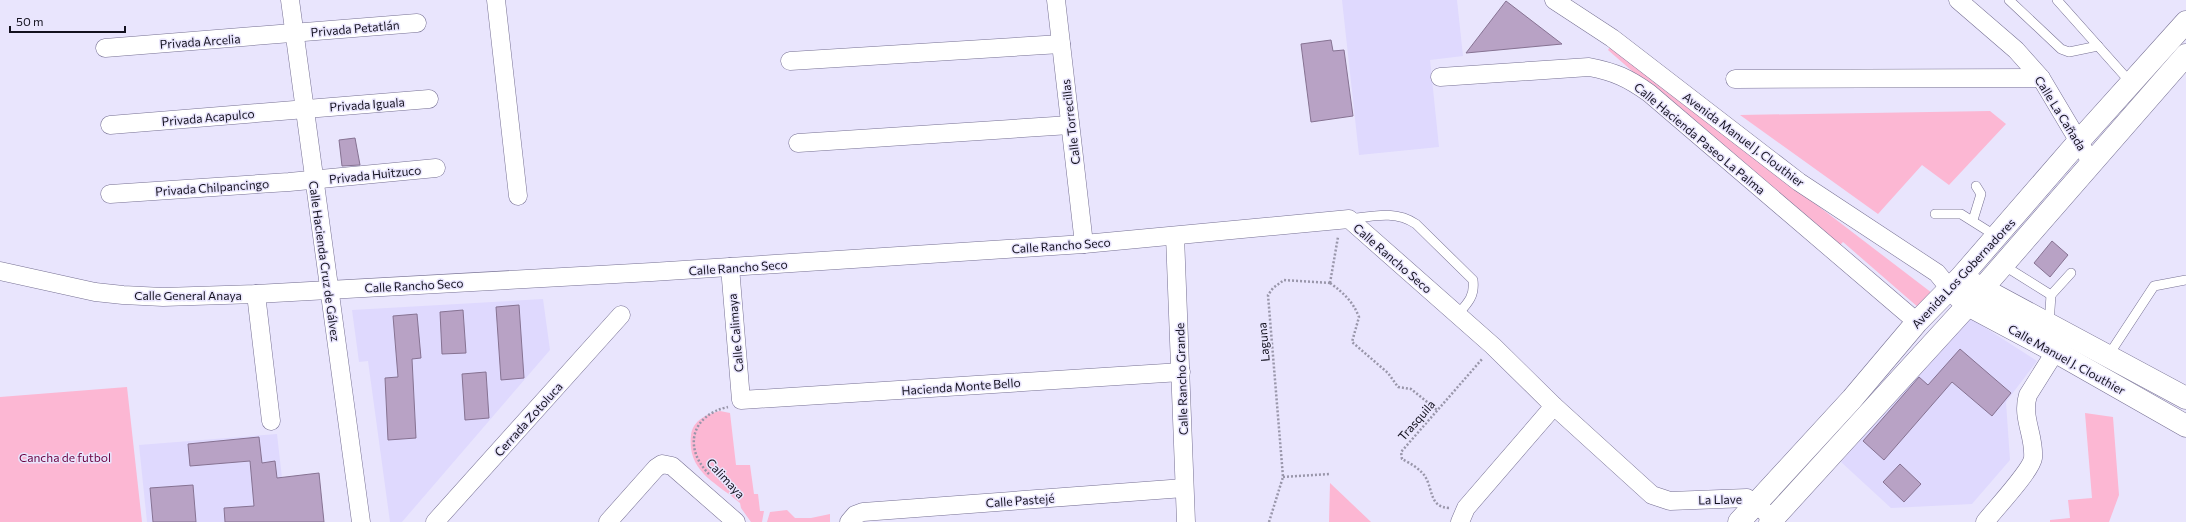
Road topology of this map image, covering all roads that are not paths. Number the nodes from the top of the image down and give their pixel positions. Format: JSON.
{"nodes":[{"id":1,"x":290,"y":0,"type":"edge"},
{"id":2,"x":496,"y":0,"type":"edge"},
{"id":3,"x":1056,"y":0,"type":"edge"},
{"id":4,"x":1554,"y":0,"type":"edge"},
{"id":5,"x":1958,"y":0,"type":"edge"},
{"id":6,"x":2009,"y":0,"type":"edge"},
{"id":7,"x":2057,"y":0,"type":"edge"},
{"id":8,"x":2186,"y":22,"type":"edge"},
{"id":9,"x":417,"y":23,"type":"dead end"},
{"id":10,"x":294,"y":33,"type":"junction"},
{"id":11,"x":1061,"y":44,"type":"junction"},
{"id":12,"x":2098,"y":46,"type":"junction"},
{"id":13,"x":105,"y":48,"type":"dead end"},
{"id":14,"x":2186,"y":55,"type":"edge"},
{"id":15,"x":790,"y":61,"type":"dead end"},
{"id":16,"x":1440,"y":77,"type":"dead end"},
{"id":17,"x":2041,"y":78,"type":"junction"},
{"id":18,"x":1735,"y":79,"type":"dead end"},
{"id":19,"x":2131,"y":83,"type":"junction"},
{"id":20,"x":429,"y":99,"type":"dead end"},
{"id":21,"x":305,"y":108,"type":"junction"},
{"id":22,"x":110,"y":125,"type":"dead end"},
{"id":23,"x":1070,"y":125,"type":"junction"},
{"id":24,"x":2079,"y":141,"type":"junction"},
{"id":25,"x":798,"y":143,"type":"dead end"},
{"id":26,"x":2091,"y":162,"type":"junction"},
{"id":27,"x":436,"y":168,"type":"dead end"},
{"id":28,"x":314,"y":180,"type":"junction"},
{"id":29,"x":1976,"y":186,"type":"dead end"},
{"id":30,"x":110,"y":194,"type":"dead end"},
{"id":31,"x":518,"y":196,"type":"dead end"},
{"id":32,"x":1935,"y":214,"type":"dead end"},
{"id":33,"x":1349,"y":219,"type":"junction"},
{"id":34,"x":1973,"y":220,"type":"junction"},
{"id":35,"x":1175,"y":236,"type":"junction"},
{"id":36,"x":1996,"y":236,"type":"junction"},
{"id":37,"x":1084,"y":244,"type":"junction"},
{"id":38,"x":2003,"y":265,"type":"junction"},
{"id":39,"x":730,"y":267,"type":"junction"},
{"id":40,"x":0,"y":271,"type":"edge"},
{"id":41,"x":2072,"y":273,"type":"dead end"},
{"id":42,"x":1949,"y":280,"type":"junction"},
{"id":43,"x":2186,"y":280,"type":"edge"},
{"id":44,"x":1982,"y":288,"type":"junction"},
{"id":45,"x":330,"y":290,"type":"junction"},
{"id":46,"x":256,"y":294,"type":"junction"},
{"id":47,"x":2051,"y":295,"type":"junction"},
{"id":48,"x":1968,"y":305,"type":"junction"},
{"id":49,"x":1458,"y":314,"type":"junction"},
{"id":50,"x":621,"y":315,"type":"dead end"},
{"id":51,"x":1917,"y":322,"type":"junction"},
{"id":52,"x":2058,"y":329,"type":"junction"},
{"id":53,"x":2056,"y":352,"type":"junction"},
{"id":54,"x":2102,"y":365,"type":"junction"},
{"id":55,"x":1181,"y":372,"type":"junction"},
{"id":56,"x":2186,"y":398,"type":"edge"},
{"id":57,"x":741,"y":400,"type":"joint"},
{"id":58,"x":1554,"y":406,"type":"junction"},
{"id":59,"x":271,"y":421,"type":"dead end"},
{"id":60,"x":2186,"y":426,"type":"edge"},
{"id":61,"x":1184,"y":488,"type":"junction"},
{"id":62,"x":1684,"y":500,"type":"joint"},
{"id":63,"x":1756,"y":503,"type":"junction"},
{"id":64,"x":1463,"y":515,"type":"edge"},
{"id":65,"x":852,"y":518,"type":"edge"},
{"id":66,"x":1772,"y":521,"type":"edge"},
{"id":67,"x":361,"y":522,"type":"edge"},
{"id":68,"x":435,"y":522,"type":"edge"},
{"id":69,"x":608,"y":522,"type":"edge"},
{"id":70,"x":736,"y":522,"type":"edge"},
{"id":71,"x":1186,"y":522,"type":"edge"},
{"id":72,"x":1739,"y":522,"type":"edge"},
{"id":73,"x":1985,"y":522,"type":"edge"}],
"edges":[{"from":1,"to":10,"type":"street","name":"Calle Hacienda Cruz de Gálvez"},
{"from":2,"to":31,"type":"street"},
{"from":3,"to":11,"type":"street","name":"Calle Torrecillas"},
{"from":4,"to":42,"type":"street","name":"Avenida Manuel J. Clouthier"},
{"from":5,"to":17,"type":"street","name":"Calle La Cañada"},
{"from":6,"to":12,"type":"lane"},
{"from":7,"to":12,"type":"lane"},
{"from":8,"to":19,"type":"street","name":"Avenida Los Gobernadores"},
{"from":9,"to":10,"type":"street","name":"Privada Petatlán"},
{"from":10,"to":13,"type":"street","name":"Privada Arcelia"},
{"from":10,"to":21,"type":"street","name":"Calle Hacienda Cruz de Gálvez"},
{"from":11,"to":15,"type":"street"},
{"from":11,"to":23,"type":"street","name":"Calle Torrecillas"},
{"from":12,"to":19,"type":"lane"},
{"from":14,"to":26,"type":"street","name":"Avenida Los Gobernadores"},
{"from":16,"to":51,"type":"street","name":"Calle Hacienda Paseo La Palma"},
{"from":17,"to":18,"type":"street"},
{"from":17,"to":24,"type":"street","name":"Calle La Cañada"},
{"from":19,"to":24,"type":"street","name":"Avenida Los Gobernadores"},
{"from":20,"to":21,"type":"street","name":"Privada Iguala"},
{"from":21,"to":22,"type":"street","name":"Privada Acapulco"},
{"from":21,"to":28,"type":"street","name":"Calle Hacienda Cruz de Gálvez"},
{"from":23,"to":25,"type":"street"},
{"from":23,"to":37,"type":"street","name":"Calle Torrecillas"},
{"from":24,"to":26,"type":"street","name":"Calle La Cañada"},
{"from":24,"to":36,"type":"street","name":"Avenida Los Gobernadores"},
{"from":26,"to":38,"type":"street","name":"Avenida Los Gobernadores"},
{"from":27,"to":28,"type":"street","name":"Privada Huitzuco"},
{"from":28,"to":30,"type":"street","name":"Privada Chilpancingo"},
{"from":28,"to":45,"type":"street","name":"Calle Hacienda Cruz de Gálvez"},
{"from":29,"to":34,"type":"lane"},
{"from":32,"to":34,"type":"lane"},
{"from":33,"to":35,"type":"street","name":"Calle Rancho Seco"},
{"from":33,"to":49,"type":"street","name":"Calle Rancho Seco"},
{"from":33,"to":49,"type":"lane"},
{"from":34,"to":36,"type":"lane"},
{"from":35,"to":37,"type":"street","name":"Calle Rancho Seco"},
{"from":35,"to":55,"type":"street","name":"Calle Rancho Grande"},
{"from":36,"to":42,"type":"street","name":"Avenida Los Gobernadores"},
{"from":37,"to":39,"type":"street","name":"Calle Rancho Seco"},
{"from":38,"to":44,"type":"street","name":"Avenida Los Gobernadores"},
{"from":38,"to":47,"type":"lane"},
{"from":39,"to":45,"type":"street","name":"Calle Rancho Seco"},
{"from":39,"to":57,"type":"street","name":"Calle Calimaya"},
{"from":40,"to":46,"type":"street","name":"Calle General Anaya"},
{"from":41,"to":47,"type":"lane"},
{"from":42,"to":44,"type":"street","name":"Calle Manuel J. Clouthier"},
{"from":42,"to":48,"type":"street","name":"Calle Manuel J. Clouthier"},
{"from":42,"to":51,"type":"street","name":"Avenida Los Gobernadores"},
{"from":43,"to":54,"type":"lane"},
{"from":44,"to":48,"type":"street","name":"Avenida Los Gobernadores"},
{"from":44,"to":52,"type":"street","name":"Calle Manuel J. Clouthier"},
{"from":45,"to":46,"type":"street","name":"Calle General Anaya"},
{"from":45,"to":67,"type":"street","name":"Calle Hacienda Cruz de Gálvez"},
{"from":46,"to":59,"type":"street"},
{"from":47,"to":52,"type":"lane"},
{"from":48,"to":53,"type":"street","name":"Calle Manuel J. Clouthier"},
{"from":48,"to":66,"type":"street","name":"Avenida Los Gobernadores"},
{"from":49,"to":58,"type":"street","name":"Calle Rancho Seco"},
{"from":50,"to":68,"type":"street","name":"Cerrada Zotoluca"},
{"from":51,"to":63,"type":"street","name":"Avenida Los Gobernadores"},
{"from":52,"to":53,"type":"street"},
{"from":52,"to":54,"type":"street","name":"Calle Manuel J. Clouthier"},
{"from":53,"to":54,"type":"street","name":"Calle Manuel J. Clouthier"},
{"from":53,"to":73,"type":"street"},
{"from":54,"to":56,"type":"street","name":"Calle Manuel J. Clouthier"},
{"from":54,"to":60,"type":"street","name":"Calle Manuel J. Clouthier"},
{"from":55,"to":57,"type":"street","name":"Hacienda Monte Bello"},
{"from":55,"to":61,"type":"street","name":"Calle Rancho Grande"},
{"from":58,"to":62,"type":"street","name":"Calle Rancho Seco"},
{"from":58,"to":64,"type":"street"},
{"from":61,"to":65,"type":"street","name":"Calle Pastejé"},
{"from":61,"to":71,"type":"street","name":"Calle Rancho Grande"},
{"from":62,"to":63,"type":"street","name":"La Llave"},
{"from":63,"to":66,"type":"street","name":"La Llave"},
{"from":63,"to":72,"type":"street","name":"Avenida Los Gobernadores"},
{"from":69,"to":70,"type":"street"}]}
